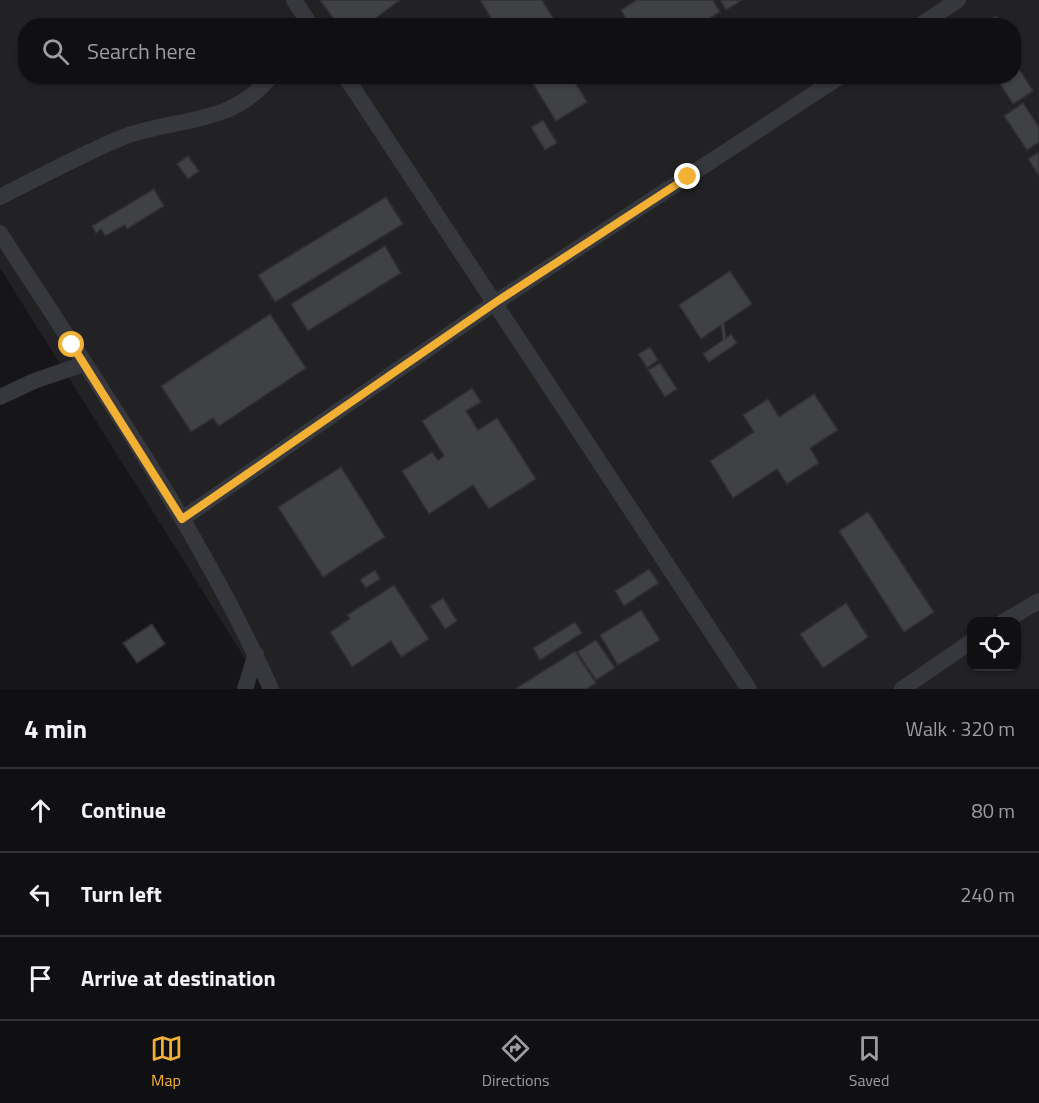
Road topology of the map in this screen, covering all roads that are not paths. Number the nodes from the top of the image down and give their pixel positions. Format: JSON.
{"nodes":[{"id":1,"x":294,"y":0,"type":"edge"},
{"id":2,"x":958,"y":0,"type":"edge"},
{"id":3,"x":306,"y":18,"type":"edge"},
{"id":4,"x":931,"y":18,"type":"edge"},
{"id":5,"x":263,"y":84,"type":"edge"},
{"id":6,"x":350,"y":84,"type":"edge"},
{"id":7,"x":829,"y":84,"type":"edge"},
{"id":8,"x":0,"y":197,"type":"edge"},
{"id":9,"x":0,"y":234,"type":"edge"},
{"id":10,"x":496,"y":302,"type":"junction"},
{"id":11,"x":84,"y":364,"type":"junction"},
{"id":12,"x":0,"y":397,"type":"edge"},
{"id":13,"x":182,"y":519,"type":"junction"},
{"id":14,"x":1039,"y":601,"type":"edge"},
{"id":15,"x":1010,"y":617,"type":"edge"},
{"id":16,"x":967,"y":644,"type":"edge"},
{"id":17,"x":256,"y":654,"type":"junction"},
{"id":18,"x":244,"y":689,"type":"edge"},
{"id":19,"x":272,"y":689,"type":"edge"},
{"id":20,"x":749,"y":689,"type":"edge"},
{"id":21,"x":902,"y":689,"type":"edge"}],
"edges":[{"from":1,"to":3,"type":"street"},
{"from":2,"to":4,"type":"street"},
{"from":5,"to":8,"type":"street"},
{"from":6,"to":10,"type":"street"},
{"from":7,"to":10,"type":"street"},
{"from":9,"to":11,"type":"street"},
{"from":10,"to":13,"type":"street"},
{"from":10,"to":20,"type":"street"},
{"from":11,"to":12,"type":"street"},
{"from":11,"to":13,"type":"street"},
{"from":13,"to":17,"type":"street"},
{"from":14,"to":15,"type":"street"},
{"from":16,"to":21,"type":"street"},
{"from":17,"to":18,"type":"street"},
{"from":17,"to":19,"type":"street"}]}
